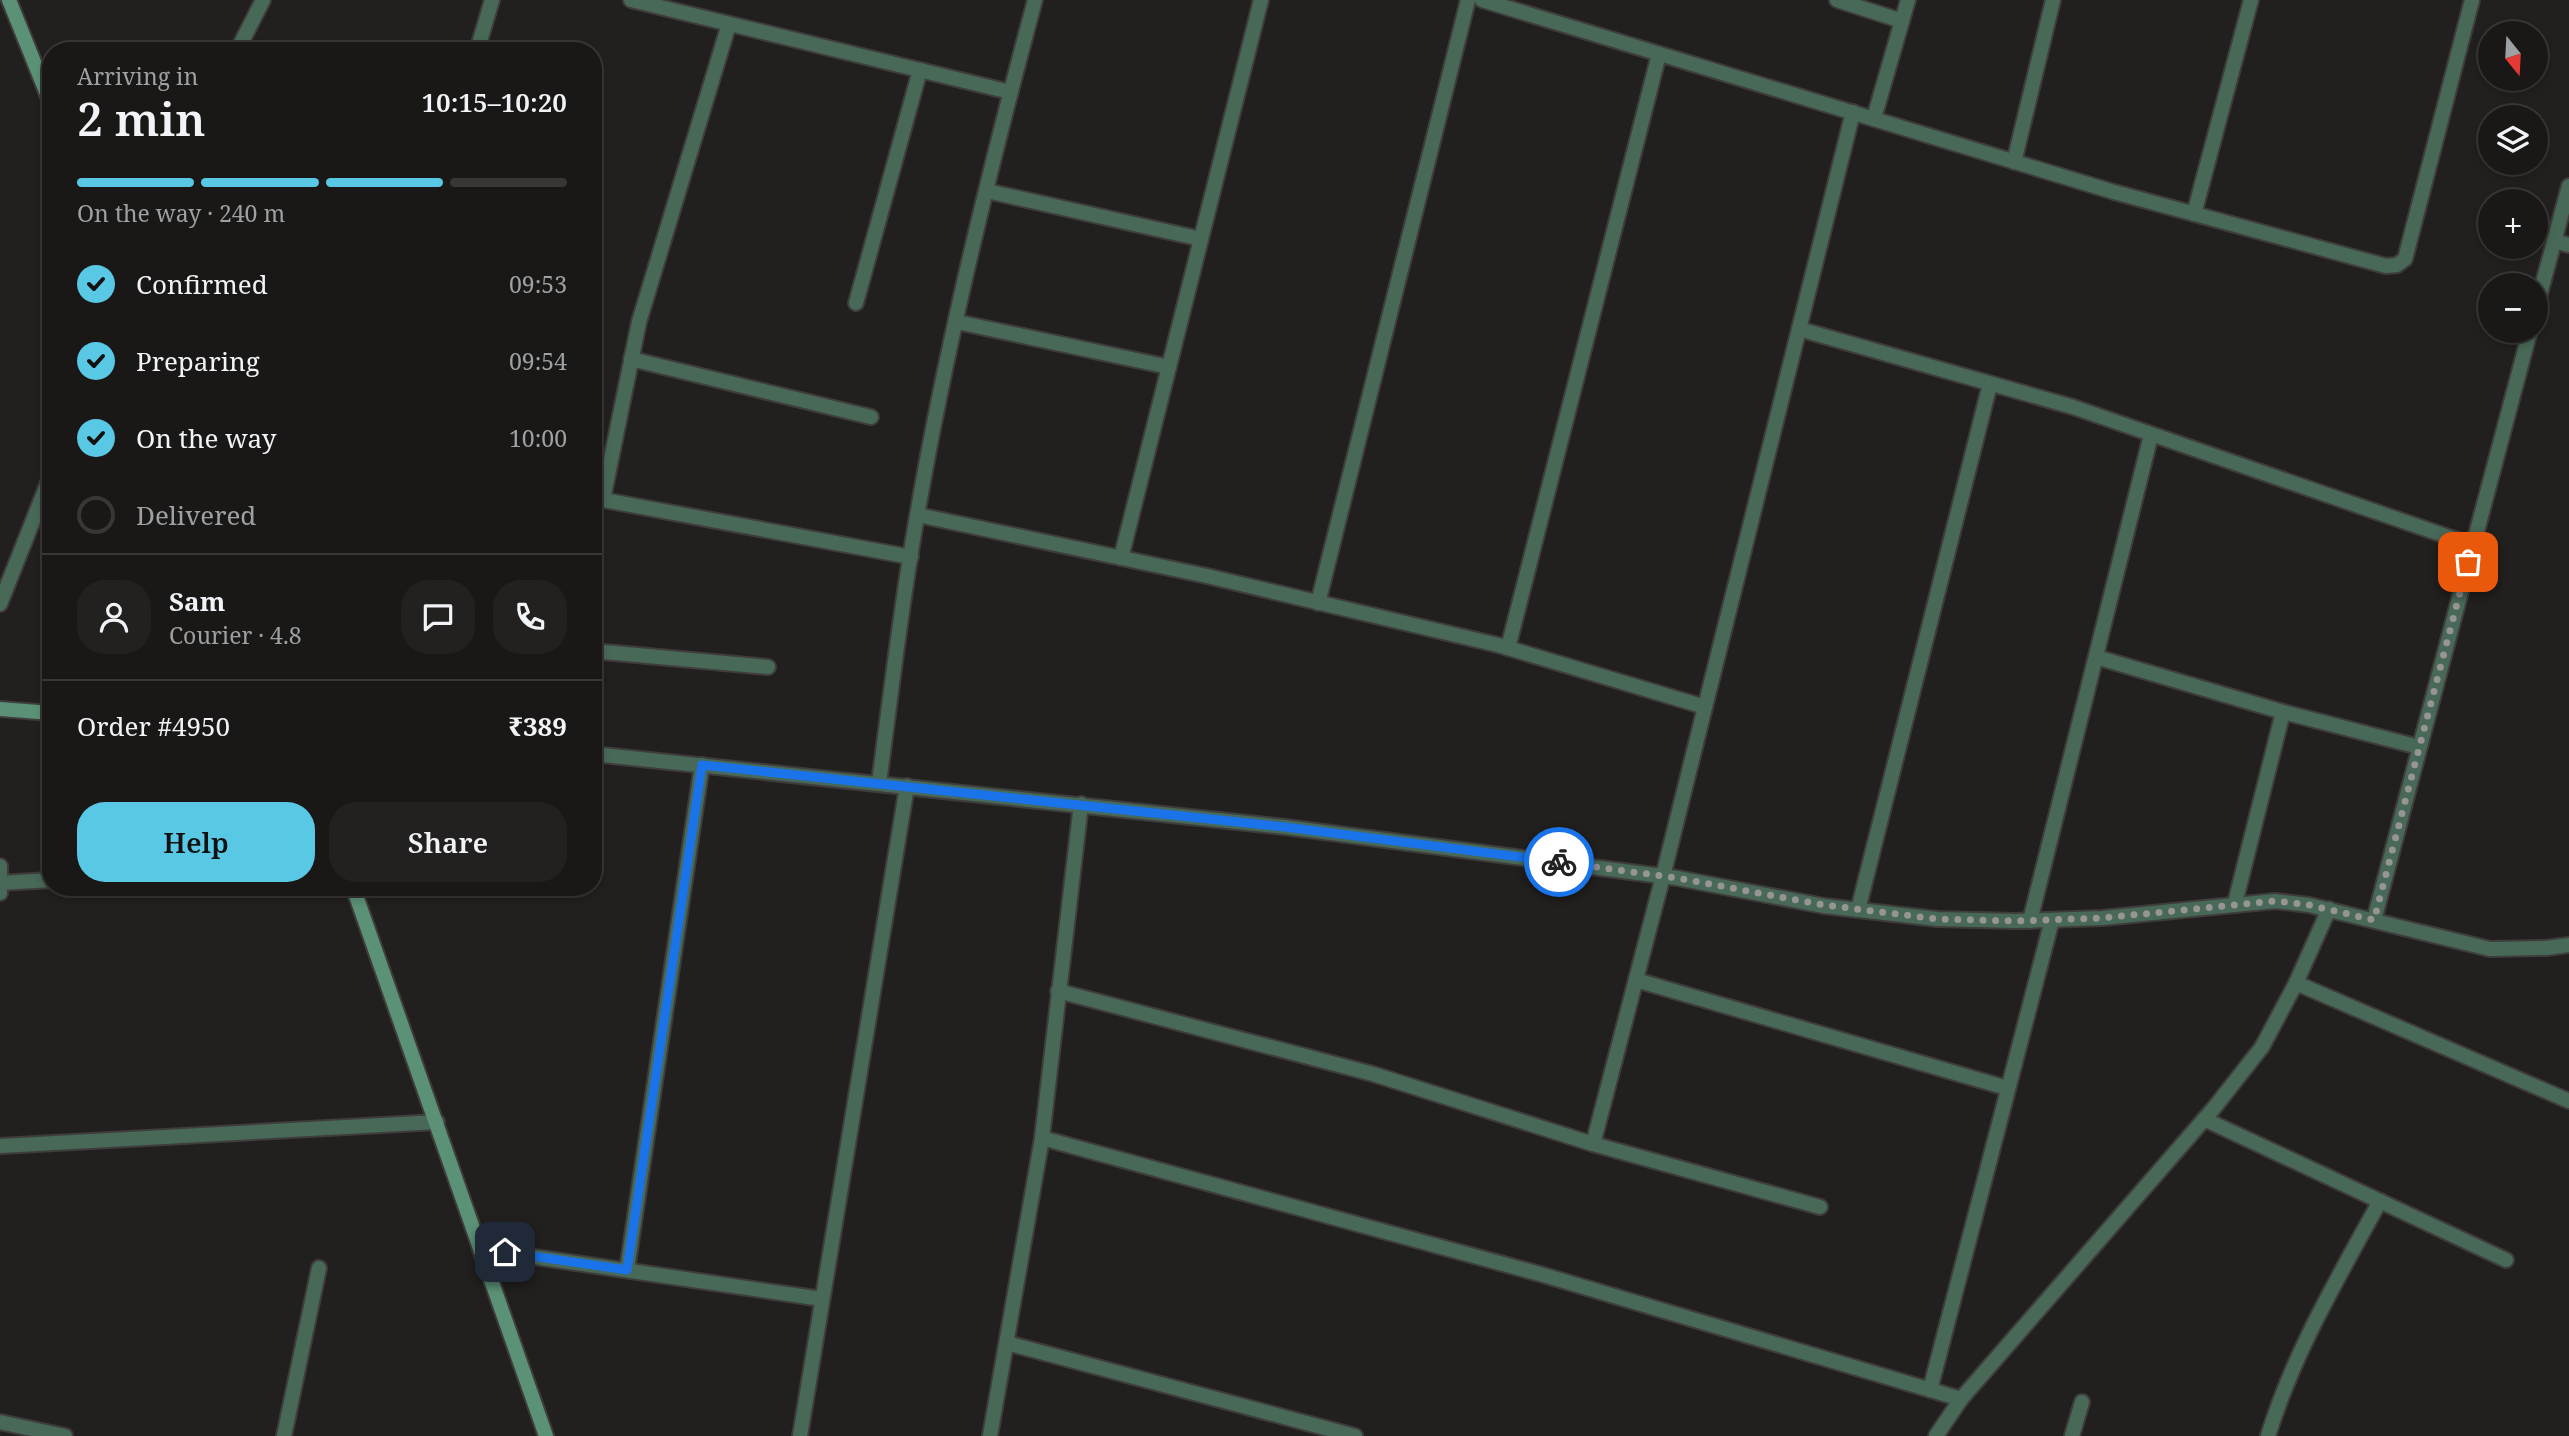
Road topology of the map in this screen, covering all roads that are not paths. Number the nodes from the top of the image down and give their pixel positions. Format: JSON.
{"nodes":[{"id":1,"x":9,"y":0,"type":"edge"},
{"id":2,"x":263,"y":0,"type":"edge"},
{"id":3,"x":492,"y":0,"type":"edge"},
{"id":4,"x":631,"y":0,"type":"edge"},
{"id":5,"x":1035,"y":0,"type":"edge"},
{"id":6,"x":1261,"y":0,"type":"edge"},
{"id":7,"x":1468,"y":0,"type":"edge"},
{"id":8,"x":1482,"y":0,"type":"edge"},
{"id":9,"x":1837,"y":0,"type":"edge"},
{"id":10,"x":1908,"y":0,"type":"edge"},
{"id":11,"x":2053,"y":0,"type":"edge"},
{"id":12,"x":2251,"y":0,"type":"edge"},
{"id":13,"x":2472,"y":0,"type":"edge"},
{"id":14,"x":1902,"y":21,"type":"junction"},
{"id":15,"x":729,"y":24,"type":"junction"},
{"id":16,"x":242,"y":42,"type":"edge"},
{"id":17,"x":480,"y":42,"type":"edge"},
{"id":18,"x":1659,"y":54,"type":"junction"},
{"id":19,"x":920,"y":70,"type":"junction"},
{"id":20,"x":42,"y":82,"type":"edge"},
{"id":21,"x":1010,"y":92,"type":"junction"},
{"id":22,"x":1853,"y":112,"type":"junction"},
{"id":23,"x":1874,"y":118,"type":"junction"},
{"id":24,"x":2014,"y":162,"type":"junction"},
{"id":25,"x":2569,"y":186,"type":"edge"},
{"id":26,"x":987,"y":191,"type":"junction"},
{"id":27,"x":2194,"y":214,"type":"junction"},
{"id":28,"x":1201,"y":239,"type":"junction"},
{"id":29,"x":2554,"y":241,"type":"junction"},
{"id":30,"x":2569,"y":245,"type":"edge"},
{"id":31,"x":2546,"y":273,"type":"edge"},
{"id":32,"x":856,"y":303,"type":"dead end"},
{"id":33,"x":957,"y":322,"type":"junction"},
{"id":34,"x":1799,"y":329,"type":"junction"},
{"id":35,"x":2527,"y":343,"type":"edge"},
{"id":36,"x":632,"y":359,"type":"junction"},
{"id":37,"x":1169,"y":367,"type":"junction"},
{"id":38,"x":1990,"y":384,"type":"junction"},
{"id":39,"x":871,"y":417,"type":"dead end"},
{"id":40,"x":2151,"y":435,"type":"junction"},
{"id":41,"x":602,"y":482,"type":"edge"},
{"id":42,"x":42,"y":498,"type":"edge"},
{"id":43,"x":602,"y":499,"type":"edge"},
{"id":44,"x":918,"y":515,"type":"junction"},
{"id":45,"x":2472,"y":545,"type":"junction"},
{"id":46,"x":911,"y":557,"type":"junction"},
{"id":47,"x":1121,"y":558,"type":"junction"},
{"id":48,"x":1318,"y":603,"type":"junction"},
{"id":49,"x":0,"y":604,"type":"edge"},
{"id":50,"x":1508,"y":648,"type":"junction"},
{"id":51,"x":602,"y":652,"type":"edge"},
{"id":52,"x":2096,"y":657,"type":"junction"},
{"id":53,"x":768,"y":667,"type":"dead end"},
{"id":54,"x":1705,"y":707,"type":"junction"},
{"id":55,"x":0,"y":709,"type":"edge"},
{"id":56,"x":42,"y":712,"type":"edge"},
{"id":57,"x":2283,"y":712,"type":"junction"},
{"id":58,"x":2419,"y":747,"type":"junction"},
{"id":59,"x":602,"y":755,"type":"edge"},
{"id":60,"x":702,"y":765,"type":"junction"},
{"id":61,"x":879,"y":783,"type":"junction"},
{"id":62,"x":907,"y":786,"type":"junction"},
{"id":63,"x":1081,"y":804,"type":"junction"},
{"id":64,"x":0,"y":866,"type":"edge"},
{"id":65,"x":1663,"y":876,"type":"junction"},
{"id":66,"x":42,"y":881,"type":"edge"},
{"id":67,"x":0,"y":883,"type":"edge"},
{"id":68,"x":0,"y":893,"type":"edge"},
{"id":69,"x":356,"y":896,"type":"edge"},
{"id":70,"x":2235,"y":903,"type":"junction"},
{"id":71,"x":2329,"y":909,"type":"junction"},
{"id":72,"x":1858,"y":910,"type":"junction"},
{"id":73,"x":2052,"y":920,"type":"junction"},
{"id":74,"x":2374,"y":920,"type":"junction"},
{"id":75,"x":2030,"y":921,"type":"junction"},
{"id":76,"x":2569,"y":945,"type":"edge"},
{"id":77,"x":1636,"y":980,"type":"junction"},
{"id":78,"x":2296,"y":983,"type":"junction"},
{"id":79,"x":1058,"y":991,"type":"junction"},
{"id":80,"x":2007,"y":1088,"type":"junction"},
{"id":81,"x":2569,"y":1101,"type":"edge"},
{"id":82,"x":2204,"y":1119,"type":"junction"},
{"id":83,"x":437,"y":1122,"type":"junction"},
{"id":84,"x":1042,"y":1138,"type":"junction"},
{"id":85,"x":1593,"y":1144,"type":"junction"},
{"id":86,"x":0,"y":1146,"type":"edge"},
{"id":87,"x":2380,"y":1201,"type":"junction"},
{"id":88,"x":1820,"y":1207,"type":"dead end"},
{"id":89,"x":480,"y":1249,"type":"junction"},
{"id":90,"x":2506,"y":1260,"type":"dead end"},
{"id":91,"x":319,"y":1268,"type":"dead end"},
{"id":92,"x":627,"y":1270,"type":"junction"},
{"id":93,"x":822,"y":1299,"type":"junction"},
{"id":94,"x":1007,"y":1343,"type":"junction"},
{"id":95,"x":1930,"y":1390,"type":"junction"},
{"id":96,"x":1961,"y":1399,"type":"junction"},
{"id":97,"x":2082,"y":1402,"type":"dead end"},
{"id":98,"x":0,"y":1422,"type":"edge"},
{"id":99,"x":65,"y":1436,"type":"edge"},
{"id":100,"x":284,"y":1436,"type":"edge"},
{"id":101,"x":545,"y":1436,"type":"edge"},
{"id":102,"x":800,"y":1436,"type":"edge"},
{"id":103,"x":990,"y":1436,"type":"edge"},
{"id":104,"x":1356,"y":1436,"type":"edge"},
{"id":105,"x":1936,"y":1436,"type":"edge"},
{"id":106,"x":2072,"y":1436,"type":"edge"},
{"id":107,"x":2268,"y":1436,"type":"edge"}],
"edges":[{"from":1,"to":20,"type":"main road"},
{"from":2,"to":16,"type":"street"},
{"from":3,"to":17,"type":"street"},
{"from":4,"to":15,"type":"street"},
{"from":5,"to":21,"type":"street"},
{"from":6,"to":28,"type":"street"},
{"from":7,"to":48,"type":"street"},
{"from":8,"to":18,"type":"street"},
{"from":9,"to":14,"type":"street"},
{"from":10,"to":14,"type":"street"},
{"from":11,"to":24,"type":"street"},
{"from":12,"to":27,"type":"street"},
{"from":13,"to":27,"type":"street"},
{"from":14,"to":23,"type":"street"},
{"from":15,"to":19,"type":"street"},
{"from":15,"to":36,"type":"street"},
{"from":18,"to":22,"type":"street"},
{"from":18,"to":50,"type":"street"},
{"from":19,"to":21,"type":"street"},
{"from":19,"to":32,"type":"street"},
{"from":21,"to":26,"type":"street"},
{"from":22,"to":23,"type":"street"},
{"from":22,"to":34,"type":"street"},
{"from":23,"to":24,"type":"street"},
{"from":24,"to":27,"type":"street"},
{"from":25,"to":29,"type":"street"},
{"from":26,"to":28,"type":"street"},
{"from":26,"to":33,"type":"street"},
{"from":28,"to":37,"type":"street"},
{"from":29,"to":30,"type":"street"},
{"from":29,"to":31,"type":"street"},
{"from":33,"to":37,"type":"street"},
{"from":33,"to":44,"type":"street"},
{"from":34,"to":38,"type":"street"},
{"from":34,"to":54,"type":"street"},
{"from":35,"to":45,"type":"street"},
{"from":36,"to":39,"type":"street"},
{"from":36,"to":41,"type":"street"},
{"from":37,"to":47,"type":"street"},
{"from":38,"to":40,"type":"street"},
{"from":38,"to":72,"type":"street"},
{"from":40,"to":45,"type":"street"},
{"from":40,"to":52,"type":"street"},
{"from":42,"to":49,"type":"street"},
{"from":43,"to":46,"type":"street"},
{"from":44,"to":46,"type":"street"},
{"from":44,"to":47,"type":"street"},
{"from":45,"to":58,"type":"street"},
{"from":46,"to":61,"type":"street"},
{"from":47,"to":48,"type":"street"},
{"from":48,"to":50,"type":"street"},
{"from":50,"to":54,"type":"street"},
{"from":51,"to":53,"type":"street"},
{"from":52,"to":57,"type":"street"},
{"from":52,"to":75,"type":"street"},
{"from":54,"to":65,"type":"street"},
{"from":55,"to":56,"type":"main road"},
{"from":57,"to":58,"type":"street"},
{"from":57,"to":70,"type":"street"},
{"from":58,"to":74,"type":"street"},
{"from":59,"to":60,"type":"street"},
{"from":60,"to":61,"type":"street"},
{"from":60,"to":92,"type":"street"},
{"from":61,"to":62,"type":"street"},
{"from":62,"to":63,"type":"street"},
{"from":62,"to":93,"type":"street"},
{"from":63,"to":65,"type":"street"},
{"from":63,"to":79,"type":"street"},
{"from":64,"to":67,"type":"street"},
{"from":65,"to":72,"type":"street"},
{"from":65,"to":77,"type":"street"},
{"from":66,"to":67,"type":"street"},
{"from":67,"to":68,"type":"street"},
{"from":69,"to":83,"type":"main road"},
{"from":70,"to":71,"type":"street"},
{"from":70,"to":73,"type":"street"},
{"from":71,"to":74,"type":"street"},
{"from":71,"to":78,"type":"street"},
{"from":72,"to":75,"type":"street"},
{"from":73,"to":75,"type":"street"},
{"from":73,"to":80,"type":"street"},
{"from":74,"to":76,"type":"street"},
{"from":77,"to":80,"type":"street"},
{"from":77,"to":85,"type":"street"},
{"from":78,"to":81,"type":"street"},
{"from":78,"to":82,"type":"street"},
{"from":79,"to":84,"type":"street"},
{"from":79,"to":85,"type":"street"},
{"from":80,"to":95,"type":"street"},
{"from":82,"to":87,"type":"street"},
{"from":82,"to":96,"type":"street"},
{"from":83,"to":86,"type":"street"},
{"from":83,"to":89,"type":"main road"},
{"from":84,"to":94,"type":"street"},
{"from":84,"to":95,"type":"street"},
{"from":85,"to":88,"type":"street"},
{"from":87,"to":90,"type":"street"},
{"from":87,"to":107,"type":"street"},
{"from":89,"to":92,"type":"street"},
{"from":89,"to":101,"type":"main road"},
{"from":91,"to":100,"type":"street"},
{"from":92,"to":93,"type":"street"},
{"from":93,"to":102,"type":"street"},
{"from":94,"to":103,"type":"street"},
{"from":94,"to":104,"type":"street"},
{"from":95,"to":96,"type":"street"},
{"from":96,"to":105,"type":"street"},
{"from":97,"to":106,"type":"street"},
{"from":98,"to":99,"type":"street"}]}
